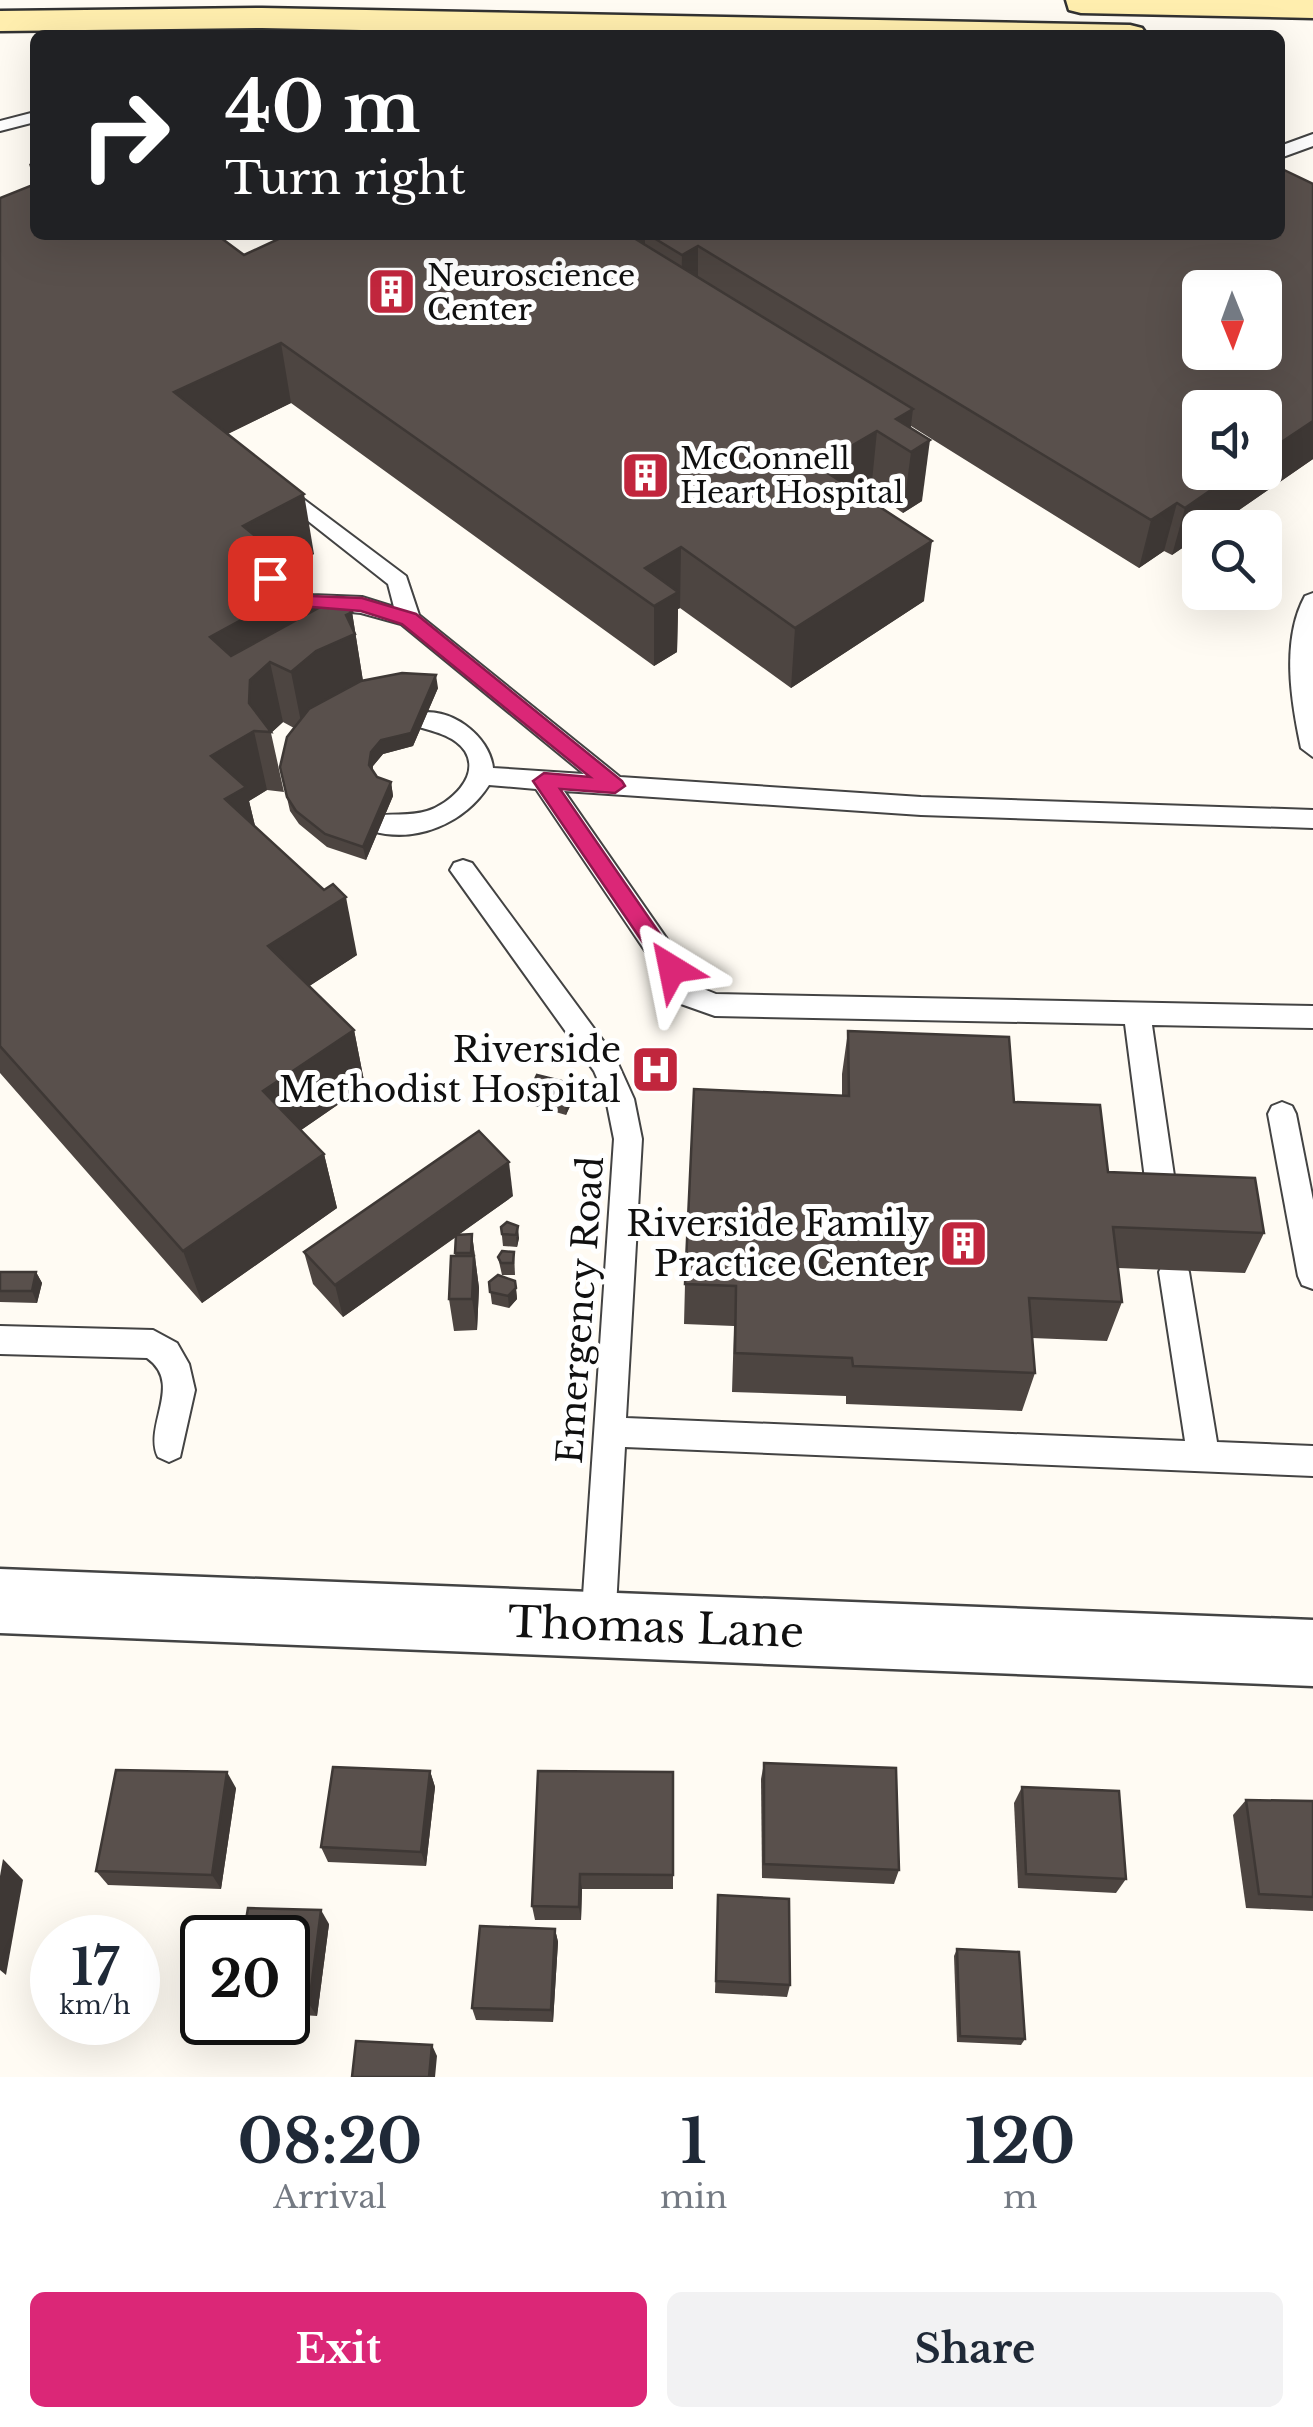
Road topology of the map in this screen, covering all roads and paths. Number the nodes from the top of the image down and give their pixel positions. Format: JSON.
{"nodes":[{"id":1,"x":21,"y":0,"type":"edge"},
{"id":2,"x":922,"y":0,"type":"edge"},
{"id":3,"x":1313,"y":8,"type":"edge"},
{"id":4,"x":0,"y":20,"type":"edge"},
{"id":5,"x":875,"y":30,"type":"edge"},
{"id":6,"x":1285,"y":38,"type":"edge"},
{"id":7,"x":1313,"y":38,"type":"edge"},
{"id":8,"x":30,"y":118,"type":"edge"},
{"id":9,"x":0,"y":126,"type":"edge"},
{"id":10,"x":1313,"y":138,"type":"edge"},
{"id":11,"x":1285,"y":151,"type":"edge"},
{"id":12,"x":256,"y":508,"type":"edge"},
{"id":13,"x":270,"y":578,"type":"edge"},
{"id":14,"x":1313,"y":601,"type":"edge"},
{"id":15,"x":409,"y":619,"type":"junction"},
{"id":16,"x":424,"y":720,"type":"edge"},
{"id":17,"x":1313,"y":748,"type":"edge"},
{"id":18,"x":480,"y":776,"type":"junction"},
{"id":19,"x":544,"y":781,"type":"junction"},
{"id":20,"x":615,"y":786,"type":"junction"},
{"id":21,"x":1313,"y":820,"type":"edge"},
{"id":22,"x":381,"y":824,"type":"edge"},
{"id":23,"x":463,"y":870,"type":"dead end"},
{"id":24,"x":1137,"y":1013,"type":"junction"},
{"id":25,"x":1313,"y":1017,"type":"edge"},
{"id":26,"x":1282,"y":1114,"type":"dead end"},
{"id":27,"x":1165,"y":1215,"type":"edge"},
{"id":28,"x":1174,"y":1272,"type":"edge"},
{"id":29,"x":1313,"y":1276,"type":"edge"},
{"id":30,"x":0,"y":1340,"type":"edge"},
{"id":31,"x":610,"y":1432,"type":"junction"},
{"id":32,"x":169,"y":1447,"type":"dead end"},
{"id":33,"x":1203,"y":1457,"type":"junction"},
{"id":34,"x":1313,"y":1462,"type":"edge"},
{"id":35,"x":0,"y":1600,"type":"edge"},
{"id":36,"x":598,"y":1625,"type":"junction"},
{"id":37,"x":1313,"y":1654,"type":"edge"}],
"edges":[{"from":1,"to":4,"type":"main road"},
{"from":2,"to":3,"type":"main road"},
{"from":4,"to":5,"type":"main road"},
{"from":6,"to":7,"type":"main road"},
{"from":8,"to":9,"type":"lane"},
{"from":10,"to":11,"type":"lane"},
{"from":12,"to":15,"type":"lane"},
{"from":13,"to":15,"type":"lane"},
{"from":14,"to":17,"type":"lane"},
{"from":15,"to":20,"type":"lane"},
{"from":16,"to":18,"type":"lane"},
{"from":18,"to":19,"type":"lane"},
{"from":18,"to":22,"type":"lane"},
{"from":19,"to":20,"type":"lane"},
{"from":19,"to":24,"type":"lane"},
{"from":20,"to":21,"type":"lane"},
{"from":23,"to":31,"type":"lane","name":"Emergency Road"},
{"from":24,"to":25,"type":"lane"},
{"from":24,"to":27,"type":"lane"},
{"from":26,"to":29,"type":"lane"},
{"from":28,"to":33,"type":"lane"},
{"from":30,"to":32,"type":"lane"},
{"from":31,"to":33,"type":"lane"},
{"from":31,"to":36,"type":"lane","name":"Emergency Road"},
{"from":33,"to":34,"type":"lane"},
{"from":35,"to":36,"type":"street","name":"Thomas Lane"},
{"from":36,"to":37,"type":"street","name":"Thomas Lane"}]}
